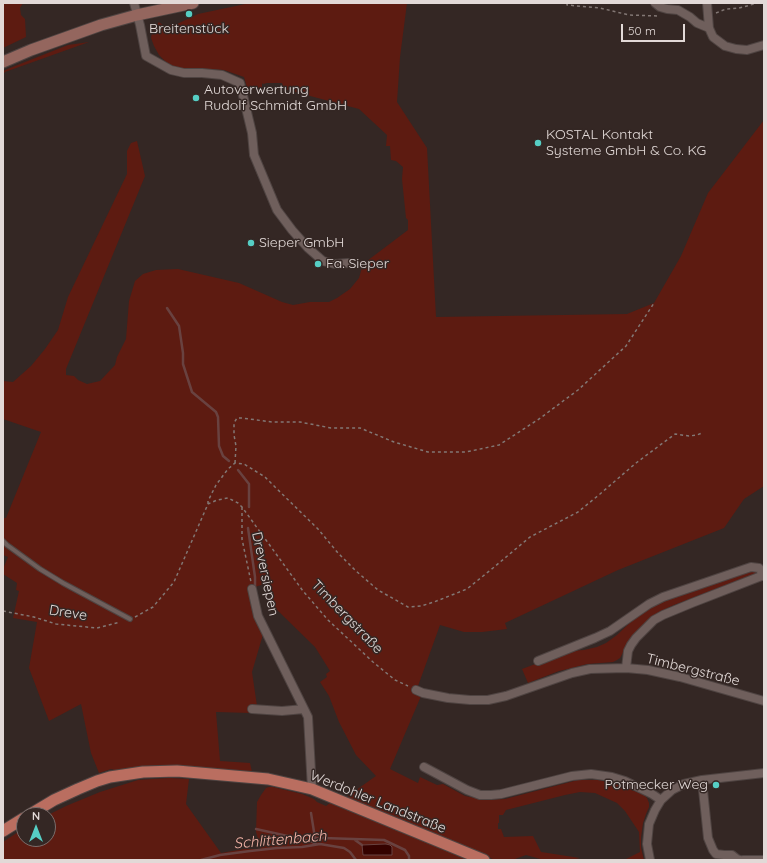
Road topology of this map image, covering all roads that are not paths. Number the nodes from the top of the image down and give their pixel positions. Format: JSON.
{"nodes":[{"id":1,"x":134,"y":3,"type":"edge"},
{"id":2,"x":193,"y":3,"type":"edge"},
{"id":3,"x":655,"y":3,"type":"edge"},
{"id":4,"x":707,"y":3,"type":"edge"},
{"id":5,"x":137,"y":15,"type":"junction"},
{"id":6,"x":709,"y":28,"type":"junction"},
{"id":7,"x":764,"y":45,"type":"edge"},
{"id":8,"x":3,"y":62,"type":"edge"},
{"id":9,"x":348,"y":263,"type":"dead end"},
{"id":10,"x":3,"y":541,"type":"edge"},
{"id":11,"x":763,"y":576,"type":"edge"},
{"id":12,"x":252,"y":589,"type":"road end"},
{"id":13,"x":130,"y":619,"type":"road end"},
{"id":14,"x":538,"y":661,"type":"dead end"},
{"id":15,"x":626,"y":668,"type":"junction"},
{"id":16,"x":416,"y":690,"type":"road end"},
{"id":17,"x":764,"y":701,"type":"edge"},
{"id":18,"x":252,"y":709,"type":"dead end"},
{"id":19,"x":304,"y":709,"type":"junction"},
{"id":20,"x":424,"y":767,"type":"dead end"},
{"id":21,"x":764,"y":773,"type":"edge"},
{"id":22,"x":702,"y":780,"type":"junction"},
{"id":23,"x":312,"y":789,"type":"junction"},
{"id":24,"x":661,"y":800,"type":"junction"},
{"id":25,"x":42,"y":807,"type":"edge"},
{"id":26,"x":16,"y":823,"type":"edge"},
{"id":27,"x":3,"y":830,"type":"edge"},
{"id":28,"x":484,"y":860,"type":"edge"},
{"id":29,"x":650,"y":860,"type":"edge"},
{"id":30,"x":742,"y":860,"type":"edge"},
{"id":31,"x":764,"y":860,"type":"edge"}],
"edges":[{"from":1,"to":5,"type":"street"},
{"from":2,"to":5,"type":"main road"},
{"from":3,"to":6,"type":"street"},
{"from":4,"to":6,"type":"street"},
{"from":5,"to":8,"type":"main road"},
{"from":5,"to":9,"type":"street"},
{"from":6,"to":7,"type":"street"},
{"from":10,"to":13,"type":"lane"},
{"from":11,"to":14,"type":"street"},
{"from":11,"to":15,"type":"street"},
{"from":12,"to":19,"type":"street","name":"Dreversiepen"},
{"from":15,"to":16,"type":"street","name":"Timbergstraße"},
{"from":15,"to":17,"type":"street","name":"Timbergstraße"},
{"from":18,"to":19,"type":"street"},
{"from":19,"to":23,"type":"street","name":"Dreversiepen"},
{"from":20,"to":24,"type":"street"},
{"from":21,"to":22,"type":"street"},
{"from":22,"to":24,"type":"street"},
{"from":22,"to":30,"type":"street"},
{"from":23,"to":25,"type":"main road","name":"Werdohler Landstraße"},
{"from":23,"to":28,"type":"main road","name":"Werdohler Landstraße"},
{"from":24,"to":29,"type":"street"},
{"from":26,"to":27,"type":"main road"},
{"from":30,"to":31,"type":"street"}]}
